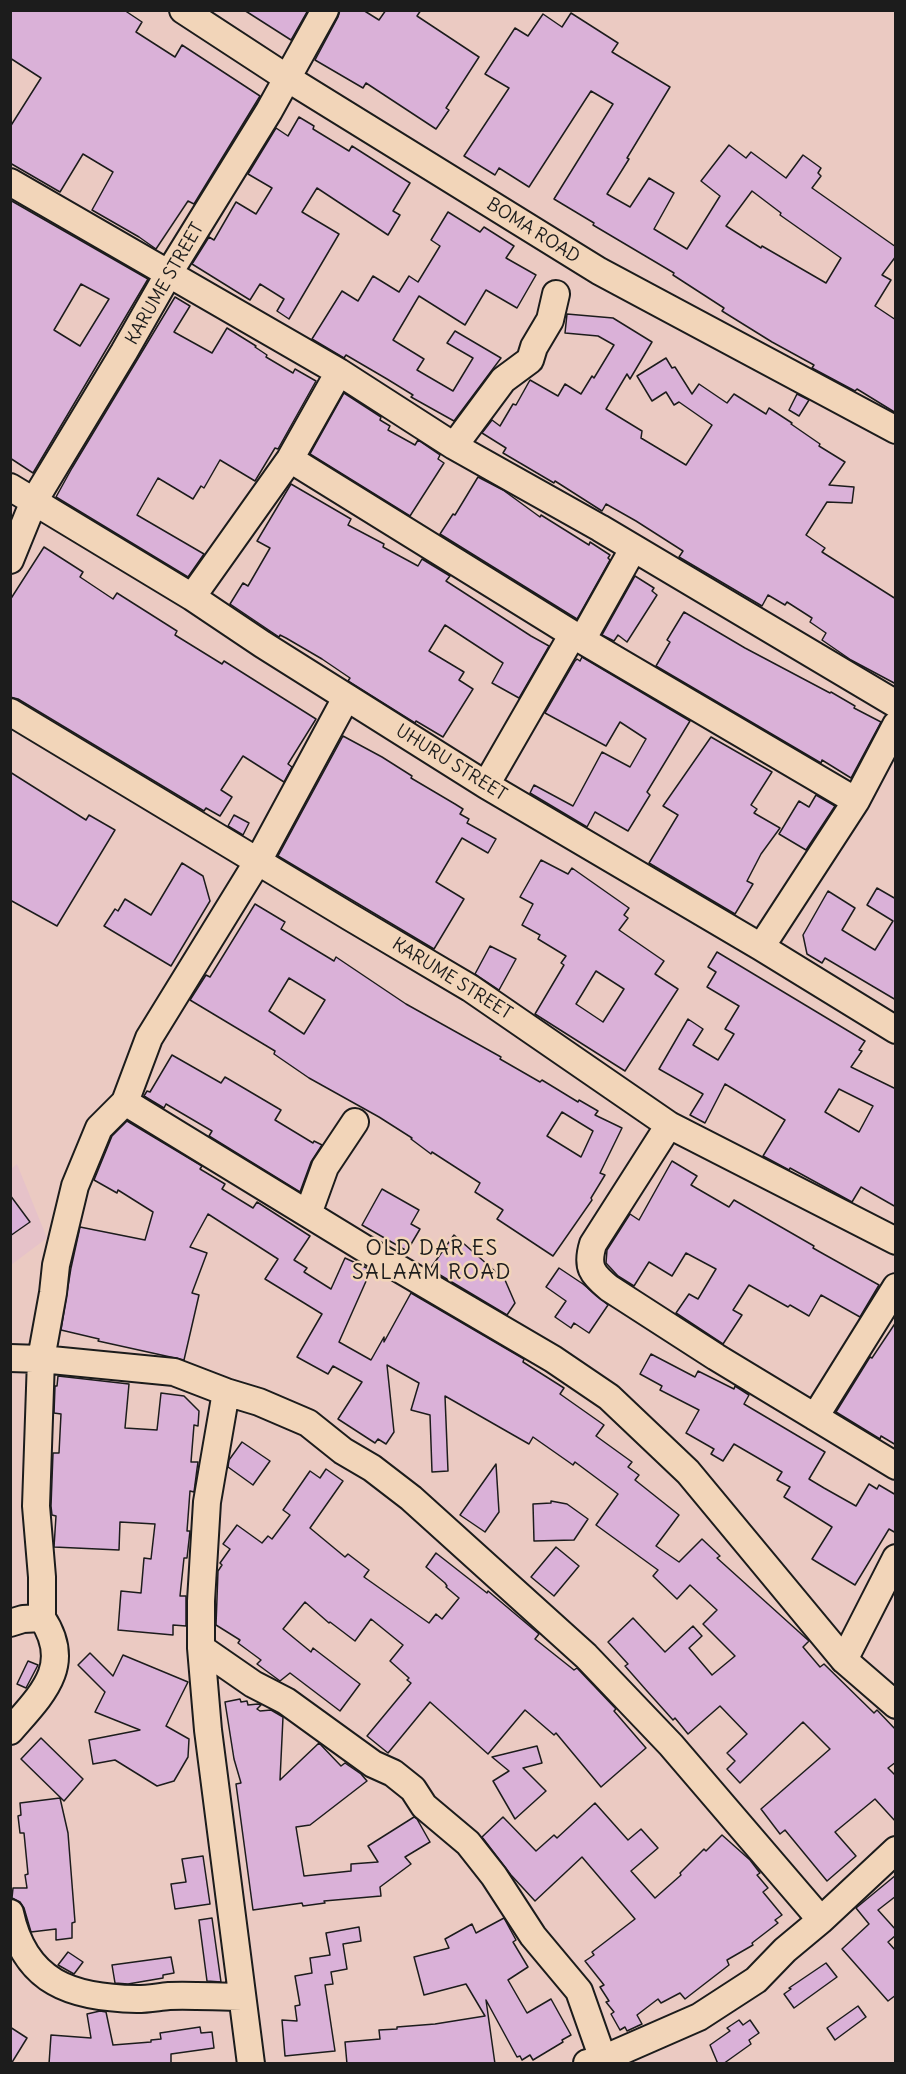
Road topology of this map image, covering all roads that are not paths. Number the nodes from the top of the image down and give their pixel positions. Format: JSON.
{"nodes":[{"id":1,"x":183,"y":10,"type":"edge"},
{"id":2,"x":326,"y":10,"type":"edge"},
{"id":3,"x":287,"y":78,"type":"junction"},
{"id":4,"x":10,"y":182,"type":"edge"},
{"id":5,"x":169,"y":273,"type":"junction"},
{"id":6,"x":556,"y":294,"type":"dead end"},
{"id":7,"x":339,"y":372,"type":"junction"},
{"id":8,"x":896,"y":430,"type":"edge"},
{"id":9,"x":454,"y":446,"type":"junction"},
{"id":10,"x":290,"y":459,"type":"junction"},
{"id":11,"x":10,"y":487,"type":"edge"},
{"id":12,"x":34,"y":501,"type":"junction"},
{"id":13,"x":633,"y":549,"type":"junction"},
{"id":14,"x":10,"y":560,"type":"edge"},
{"id":15,"x":192,"y":597,"type":"junction"},
{"id":16,"x":582,"y":640,"type":"junction"},
{"id":17,"x":346,"y":698,"type":"junction"},
{"id":18,"x":896,"y":704,"type":"edge"},
{"id":19,"x":10,"y":712,"type":"edge"},
{"id":20,"x":896,"y":725,"type":"edge"},
{"id":21,"x":486,"y":785,"type":"junction"},
{"id":22,"x":856,"y":801,"type":"junction"},
{"id":23,"x":258,"y":861,"type":"junction"},
{"id":24,"x":761,"y":947,"type":"junction"},
{"id":25,"x":896,"y":1030,"type":"edge"},
{"id":26,"x":125,"y":1102,"type":"junction"},
{"id":27,"x":355,"y":1122,"type":"dead end"},
{"id":28,"x":669,"y":1125,"type":"junction"},
{"id":29,"x":308,"y":1214,"type":"junction"},
{"id":30,"x":896,"y":1241,"type":"edge"},
{"id":31,"x":896,"y":1287,"type":"edge"},
{"id":32,"x":10,"y":1358,"type":"edge"},
{"id":33,"x":41,"y":1359,"type":"junction"},
{"id":34,"x":226,"y":1392,"type":"junction"},
{"id":35,"x":815,"y":1418,"type":"junction"},
{"id":36,"x":896,"y":1466,"type":"edge"},
{"id":37,"x":896,"y":1558,"type":"edge"},
{"id":38,"x":42,"y":1618,"type":"junction"},
{"id":39,"x":10,"y":1623,"type":"edge"},
{"id":40,"x":201,"y":1648,"type":"junction"},
{"id":41,"x":844,"y":1659,"type":"junction"},
{"id":42,"x":896,"y":1705,"type":"edge"},
{"id":43,"x":10,"y":1731,"type":"edge"},
{"id":44,"x":896,"y":1850,"type":"edge"},
{"id":45,"x":10,"y":1913,"type":"edge"},
{"id":46,"x":821,"y":1920,"type":"junction"},
{"id":47,"x":242,"y":1997,"type":"junction"},
{"id":48,"x":595,"y":2061,"type":"edge"},
{"id":49,"x":250,"y":2064,"type":"edge"}],
"edges":[{"from":1,"to":3,"type":"street","name":"BOMA ROAD"},
{"from":2,"to":3,"type":"street","name":"KARUME STREET"},
{"from":3,"to":5,"type":"street","name":"KARUME STREET"},
{"from":3,"to":8,"type":"street","name":"BOMA ROAD"},
{"from":4,"to":5,"type":"street"},
{"from":5,"to":7,"type":"street"},
{"from":5,"to":12,"type":"street","name":"KARUME STREET"},
{"from":6,"to":9,"type":"street"},
{"from":7,"to":9,"type":"street"},
{"from":7,"to":10,"type":"street"},
{"from":9,"to":13,"type":"street"},
{"from":10,"to":15,"type":"street"},
{"from":10,"to":16,"type":"street"},
{"from":11,"to":12,"type":"street","name":"UHURU STREET"},
{"from":12,"to":14,"type":"street","name":"KARUME STREET"},
{"from":12,"to":15,"type":"street","name":"UHURU STREET"},
{"from":13,"to":16,"type":"street"},
{"from":13,"to":18,"type":"street"},
{"from":15,"to":17,"type":"street","name":"UHURU STREET"},
{"from":16,"to":21,"type":"street"},
{"from":16,"to":22,"type":"street"},
{"from":17,"to":21,"type":"street","name":"UHURU STREET"},
{"from":17,"to":23,"type":"street"},
{"from":19,"to":23,"type":"street","name":"KARUME STREET"},
{"from":20,"to":22,"type":"street"},
{"from":21,"to":24,"type":"street","name":"UHURU STREET"},
{"from":22,"to":24,"type":"street"},
{"from":23,"to":26,"type":"street"},
{"from":23,"to":28,"type":"street","name":"KARUME STREET"},
{"from":24,"to":25,"type":"street","name":"UHURU STREET"},
{"from":26,"to":29,"type":"street"},
{"from":26,"to":33,"type":"street"},
{"from":27,"to":29,"type":"street"},
{"from":28,"to":30,"type":"street","name":"KARUME STREET"},
{"from":28,"to":35,"type":"street"},
{"from":29,"to":41,"type":"street"},
{"from":31,"to":35,"type":"street"},
{"from":32,"to":33,"type":"street"},
{"from":33,"to":34,"type":"street"},
{"from":33,"to":38,"type":"street"},
{"from":34,"to":40,"type":"street"},
{"from":34,"to":46,"type":"street"},
{"from":35,"to":36,"type":"street"},
{"from":37,"to":41,"type":"street"},
{"from":38,"to":39,"type":"street"},
{"from":38,"to":43,"type":"street"},
{"from":40,"to":47,"type":"street"},
{"from":40,"to":48,"type":"street"},
{"from":41,"to":42,"type":"street"},
{"from":44,"to":46,"type":"street"},
{"from":45,"to":47,"type":"street"},
{"from":46,"to":48,"type":"street"},
{"from":47,"to":49,"type":"street"}]}
